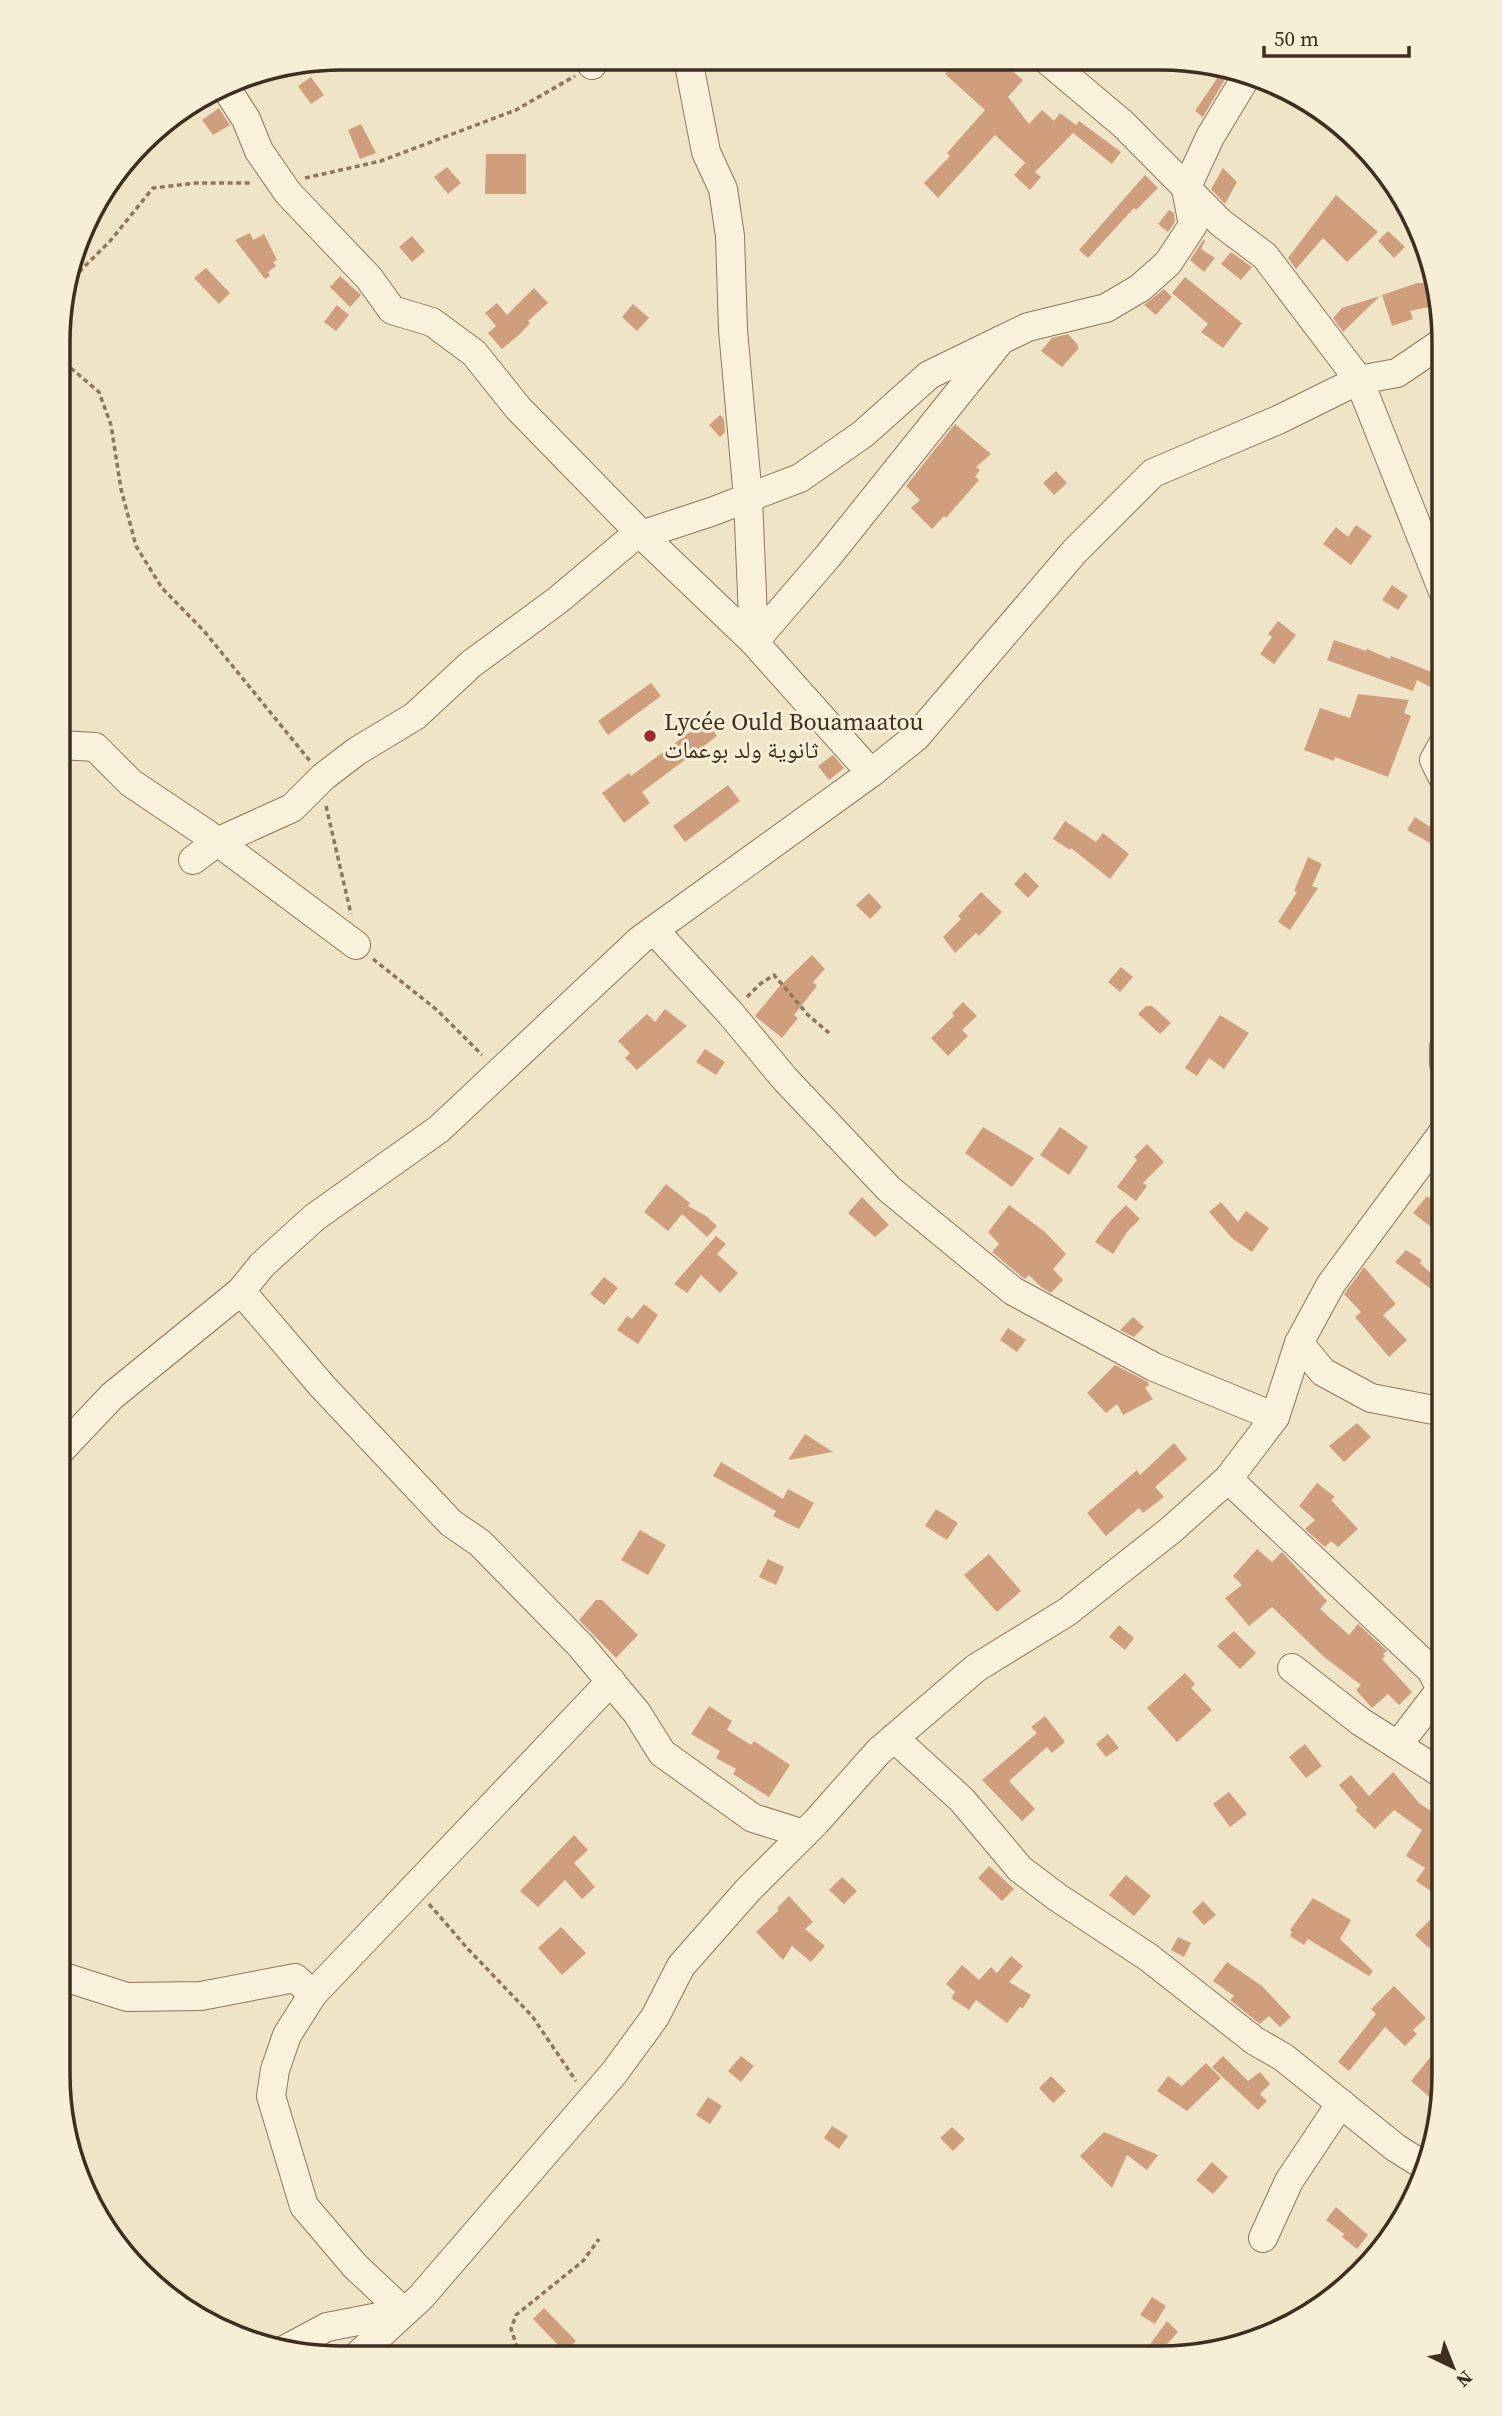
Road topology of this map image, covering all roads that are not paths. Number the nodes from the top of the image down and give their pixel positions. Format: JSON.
{"nodes":[{"id":1,"x":690,"y":70,"type":"edge"},
{"id":2,"x":1059,"y":70,"type":"edge"},
{"id":3,"x":1243,"y":83,"type":"edge"},
{"id":4,"x":230,"y":94,"type":"edge"},
{"id":5,"x":1186,"y":189,"type":"junction"},
{"id":6,"x":1001,"y":340,"type":"junction"},
{"id":7,"x":1432,"y":349,"type":"edge"},
{"id":8,"x":1359,"y":380,"type":"junction"},
{"id":9,"x":748,"y":498,"type":"junction"},
{"id":10,"x":642,"y":535,"type":"junction"},
{"id":11,"x":1432,"y":564,"type":"edge"},
{"id":12,"x":754,"y":642,"type":"junction"},
{"id":13,"x":70,"y":746,"type":"edge"},
{"id":14,"x":871,"y":773,"type":"junction"},
{"id":15,"x":217,"y":842,"type":"junction"},
{"id":16,"x":193,"y":860,"type":"dead end"},
{"id":17,"x":654,"y":930,"type":"junction"},
{"id":18,"x":356,"y":945,"type":"road end"},
{"id":19,"x":1432,"y":1147,"type":"edge"},
{"id":20,"x":241,"y":1290,"type":"junction"},
{"id":21,"x":1299,"y":1343,"type":"junction"},
{"id":22,"x":1432,"y":1410,"type":"edge"},
{"id":23,"x":1275,"y":1418,"type":"junction"},
{"id":24,"x":70,"y":1440,"type":"edge"},
{"id":25,"x":1228,"y":1479,"type":"junction"},
{"id":26,"x":1292,"y":1668,"type":"dead end"},
{"id":27,"x":1432,"y":1673,"type":"edge"},
{"id":28,"x":611,"y":1681,"type":"junction"},
{"id":29,"x":1432,"y":1701,"type":"edge"},
{"id":30,"x":894,"y":1738,"type":"junction"},
{"id":31,"x":1398,"y":1745,"type":"junction"},
{"id":32,"x":1432,"y":1766,"type":"edge"},
{"id":33,"x":804,"y":1835,"type":"junction"},
{"id":34,"x":70,"y":1979,"type":"edge"},
{"id":35,"x":313,"y":1994,"type":"junction"},
{"id":36,"x":1341,"y":2103,"type":"junction"},
{"id":37,"x":1418,"y":2162,"type":"edge"},
{"id":38,"x":1263,"y":2238,"type":"dead end"},
{"id":39,"x":404,"y":2312,"type":"junction"},
{"id":40,"x":298,"y":2343,"type":"edge"},
{"id":41,"x":368,"y":2346,"type":"edge"}],
"edges":[{"from":1,"to":9,"type":"street"},
{"from":2,"to":5,"type":"street"},
{"from":3,"to":5,"type":"street"},
{"from":4,"to":10,"type":"street"},
{"from":5,"to":6,"type":"street"},
{"from":5,"to":8,"type":"street"},
{"from":6,"to":9,"type":"street"},
{"from":6,"to":12,"type":"street"},
{"from":7,"to":8,"type":"street"},
{"from":8,"to":11,"type":"street"},
{"from":8,"to":14,"type":"street"},
{"from":9,"to":10,"type":"street"},
{"from":9,"to":12,"type":"street"},
{"from":10,"to":12,"type":"street"},
{"from":10,"to":15,"type":"street"},
{"from":12,"to":14,"type":"street"},
{"from":13,"to":15,"type":"street"},
{"from":14,"to":17,"type":"street"},
{"from":15,"to":16,"type":"street"},
{"from":15,"to":18,"type":"street"},
{"from":17,"to":20,"type":"street"},
{"from":17,"to":23,"type":"street"},
{"from":19,"to":21,"type":"street"},
{"from":20,"to":24,"type":"street"},
{"from":20,"to":28,"type":"street"},
{"from":21,"to":22,"type":"street"},
{"from":21,"to":23,"type":"street"},
{"from":23,"to":25,"type":"street"},
{"from":25,"to":27,"type":"street"},
{"from":25,"to":30,"type":"street"},
{"from":26,"to":31,"type":"street"},
{"from":28,"to":33,"type":"street"},
{"from":28,"to":35,"type":"street"},
{"from":29,"to":31,"type":"street"},
{"from":30,"to":33,"type":"street"},
{"from":30,"to":36,"type":"street"},
{"from":31,"to":32,"type":"street"},
{"from":33,"to":39,"type":"street"},
{"from":34,"to":35,"type":"street"},
{"from":35,"to":39,"type":"street"},
{"from":36,"to":37,"type":"street"},
{"from":36,"to":38,"type":"street"},
{"from":39,"to":40,"type":"street"},
{"from":39,"to":41,"type":"street"}]}
